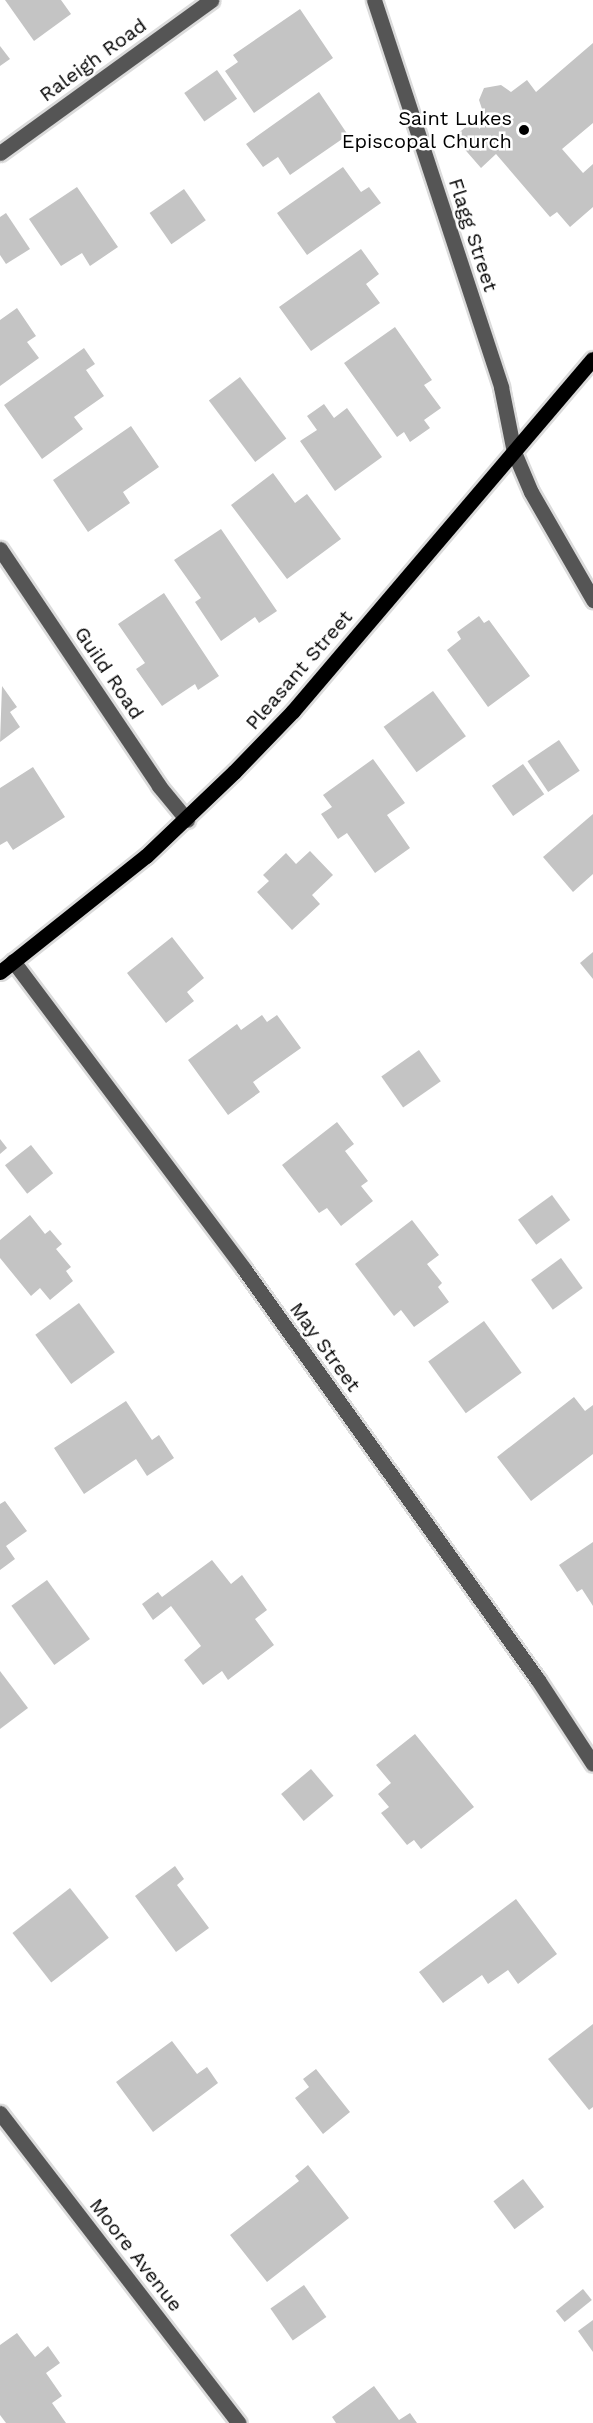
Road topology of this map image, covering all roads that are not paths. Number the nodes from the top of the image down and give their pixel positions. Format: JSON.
{"nodes":[{"id":1,"x":211,"y":0,"type":"edge"},
{"id":2,"x":374,"y":0,"type":"edge"},
{"id":3,"x":0,"y":153,"type":"edge"},
{"id":4,"x":593,"y":359,"type":"edge"},
{"id":5,"x":514,"y":452,"type":"junction"},
{"id":6,"x":0,"y":549,"type":"edge"},
{"id":7,"x":593,"y":600,"type":"edge"},
{"id":8,"x":187,"y":820,"type":"junction"},
{"id":9,"x":14,"y":962,"type":"junction"},
{"id":10,"x":0,"y":972,"type":"edge"},
{"id":11,"x":593,"y":1764,"type":"edge"},
{"id":12,"x":0,"y":2114,"type":"edge"},
{"id":13,"x":239,"y":2423,"type":"edge"}],
"edges":[{"from":1,"to":3,"type":"street","name":"Raleigh Road"},
{"from":2,"to":5,"type":"street","name":"Flagg Street"},
{"from":4,"to":5,"type":"main road","name":"Pleasant Street"},
{"from":5,"to":7,"type":"street","name":"Flagg Street"},
{"from":5,"to":8,"type":"main road","name":"Pleasant Street"},
{"from":6,"to":8,"type":"street","name":"Guild Road"},
{"from":8,"to":9,"type":"main road","name":"Pleasant Street"},
{"from":9,"to":10,"type":"main road","name":"Pleasant Street"},
{"from":9,"to":11,"type":"street","name":"May Street"},
{"from":12,"to":13,"type":"street","name":"Moore Avenue"}]}
